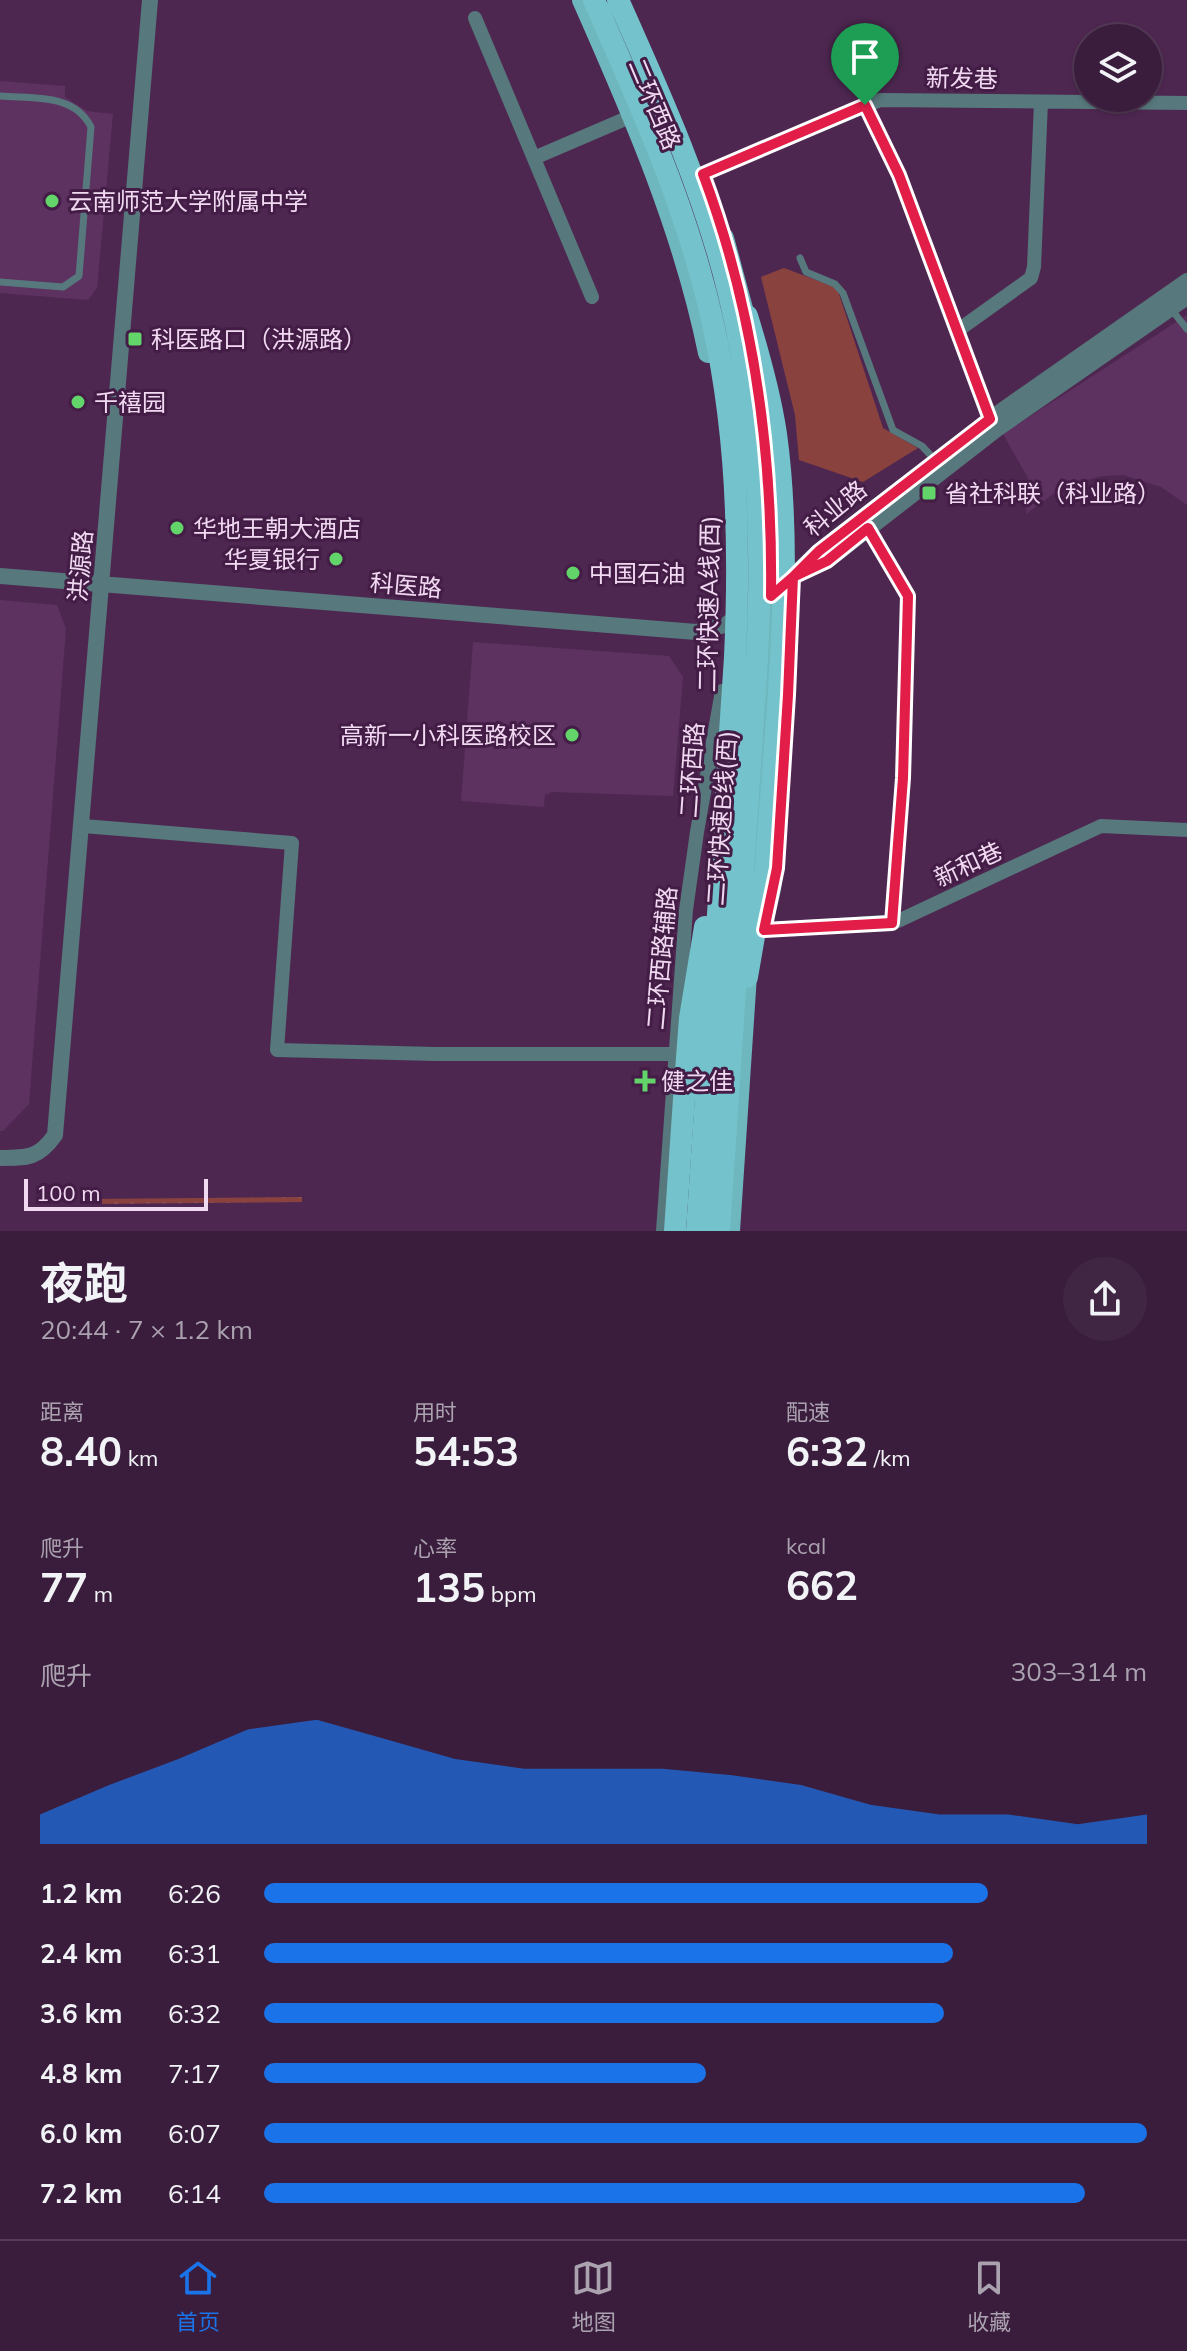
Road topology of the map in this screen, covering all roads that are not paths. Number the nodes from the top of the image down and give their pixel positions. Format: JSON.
{"nodes":[{"id":1,"x":150,"y":0,"type":"edge"},
{"id":2,"x":582,"y":0,"type":"edge"},
{"id":3,"x":594,"y":0,"type":"edge"},
{"id":4,"x":618,"y":0,"type":"edge"},
{"id":5,"x":630,"y":0,"type":"edge"},
{"id":6,"x":475,"y":18,"type":"dead end"},
{"id":7,"x":0,"y":96,"type":"edge"},
{"id":8,"x":1041,"y":102,"type":"junction"},
{"id":9,"x":1187,"y":103,"type":"edge"},
{"id":10,"x":865,"y":105,"type":"junction"},
{"id":11,"x":632,"y":116,"type":"junction"},
{"id":12,"x":534,"y":158,"type":"junction"},
{"id":13,"x":703,"y":174,"type":"junction"},
{"id":14,"x":86,"y":199,"type":"junction"},
{"id":15,"x":133,"y":202,"type":"junction"},
{"id":16,"x":702,"y":203,"type":"junction"},
{"id":17,"x":800,"y":258,"type":"dead end"},
{"id":18,"x":1187,"y":281,"type":"edge"},
{"id":19,"x":0,"y":282,"type":"edge"},
{"id":20,"x":592,"y":297,"type":"dead end"},
{"id":21,"x":1187,"y":297,"type":"edge"},
{"id":22,"x":1170,"y":309,"type":"junction"},
{"id":23,"x":1187,"y":329,"type":"edge"},
{"id":24,"x":957,"y":331,"type":"junction"},
{"id":25,"x":990,"y":419,"type":"junction"},
{"id":26,"x":935,"y":461,"type":"junction"},
{"id":27,"x":768,"y":463,"type":"junction"},
{"id":28,"x":868,"y":528,"type":"junction"},
{"id":29,"x":0,"y":576,"type":"edge"},
{"id":30,"x":793,"y":577,"type":"junction"},
{"id":31,"x":103,"y":585,"type":"junction"},
{"id":32,"x":771,"y":596,"type":"junction"},
{"id":33,"x":725,"y":625,"type":"junction"},
{"id":34,"x":722,"y":691,"type":"junction"},
{"id":35,"x":726,"y":796,"type":"junction"},
{"id":36,"x":83,"y":826,"type":"junction"},
{"id":37,"x":1187,"y":830,"type":"edge"},
{"id":38,"x":892,"y":923,"type":"junction"},
{"id":39,"x":764,"y":930,"type":"junction"},
{"id":40,"x":747,"y":977,"type":"junction"},
{"id":41,"x":675,"y":1054,"type":"junction"},
{"id":42,"x":0,"y":1158,"type":"edge"},
{"id":43,"x":663,"y":1231,"type":"edge"},
{"id":44,"x":675,"y":1231,"type":"edge"},
{"id":45,"x":686,"y":1231,"type":"edge"},
{"id":46,"x":697,"y":1231,"type":"edge"},
{"id":47,"x":719,"y":1231,"type":"edge"},
{"id":48,"x":730,"y":1231,"type":"edge"}],
"edges":[{"from":1,"to":15,"type":"street","name":"洪源路"},
{"from":2,"to":11,"type":"main road","name":"二环西路"},
{"from":3,"to":35,"type":"highway","name":"二环快速A线(西)","bridge":true},
{"from":4,"to":16,"type":"highway","name":"二环快速B线(西)","bridge":true},
{"from":5,"to":13,"type":"main road","name":"二环西路"},
{"from":6,"to":12,"type":"street"},
{"from":7,"to":14,"type":"lane"},
{"from":8,"to":9,"type":"street","name":"新发巷"},
{"from":8,"to":10,"type":"street","name":"新发巷"},
{"from":8,"to":24,"type":"street"},
{"from":10,"to":13,"type":"street","name":"新发巷"},
{"from":10,"to":24,"type":"street"},
{"from":11,"to":12,"type":"street"},
{"from":11,"to":33,"type":"main road","name":"二环西路"},
{"from":12,"to":20,"type":"street"},
{"from":13,"to":27,"type":"main road","name":"二环西路"},
{"from":14,"to":15,"type":"lane"},
{"from":14,"to":19,"type":"lane"},
{"from":15,"to":31,"type":"street","name":"洪源路"},
{"from":16,"to":40,"type":"highway","bridge":true},
{"from":16,"to":47,"type":"highway","name":"二环快速B线(西)","bridge":true},
{"from":17,"to":26,"type":"lane"},
{"from":18,"to":25,"type":"street","name":"科业路"},
{"from":21,"to":22,"type":"street","name":"科业路"},
{"from":22,"to":23,"type":"lane"},
{"from":22,"to":28,"type":"street","name":"科业路"},
{"from":24,"to":25,"type":"street"},
{"from":25,"to":26,"type":"street","name":"科业路"},
{"from":26,"to":30,"type":"street","name":"科业路"},
{"from":27,"to":30,"type":"street"},
{"from":27,"to":32,"type":"main road","name":"二环西路"},
{"from":28,"to":30,"type":"street","name":"科业路"},
{"from":28,"to":38,"type":"street"},
{"from":29,"to":31,"type":"street","name":"科医路"},
{"from":30,"to":32,"type":"street","name":"科医路"},
{"from":30,"to":39,"type":"street"},
{"from":31,"to":33,"type":"street","name":"科医路"},
{"from":31,"to":36,"type":"street","name":"洪源路"},
{"from":32,"to":33,"type":"street","name":"科医路"},
{"from":32,"to":40,"type":"main road","name":"二环西路"},
{"from":33,"to":34,"type":"main road","name":"二环西路"},
{"from":34,"to":41,"type":"street","name":"二环西路辅路"},
{"from":34,"to":45,"type":"main road","name":"二环西路"},
{"from":35,"to":44,"type":"highway","bridge":true},
{"from":35,"to":46,"type":"highway","name":"二环快速A线(西)","bridge":true},
{"from":36,"to":41,"type":"street"},
{"from":36,"to":42,"type":"street","name":"洪源路"},
{"from":37,"to":38,"type":"street","name":"新和巷"},
{"from":38,"to":39,"type":"street","name":"新和巷"},
{"from":39,"to":40,"type":"street"},
{"from":40,"to":48,"type":"main road","name":"二环西路"},
{"from":41,"to":43,"type":"street","name":"二环西路辅路"}]}
